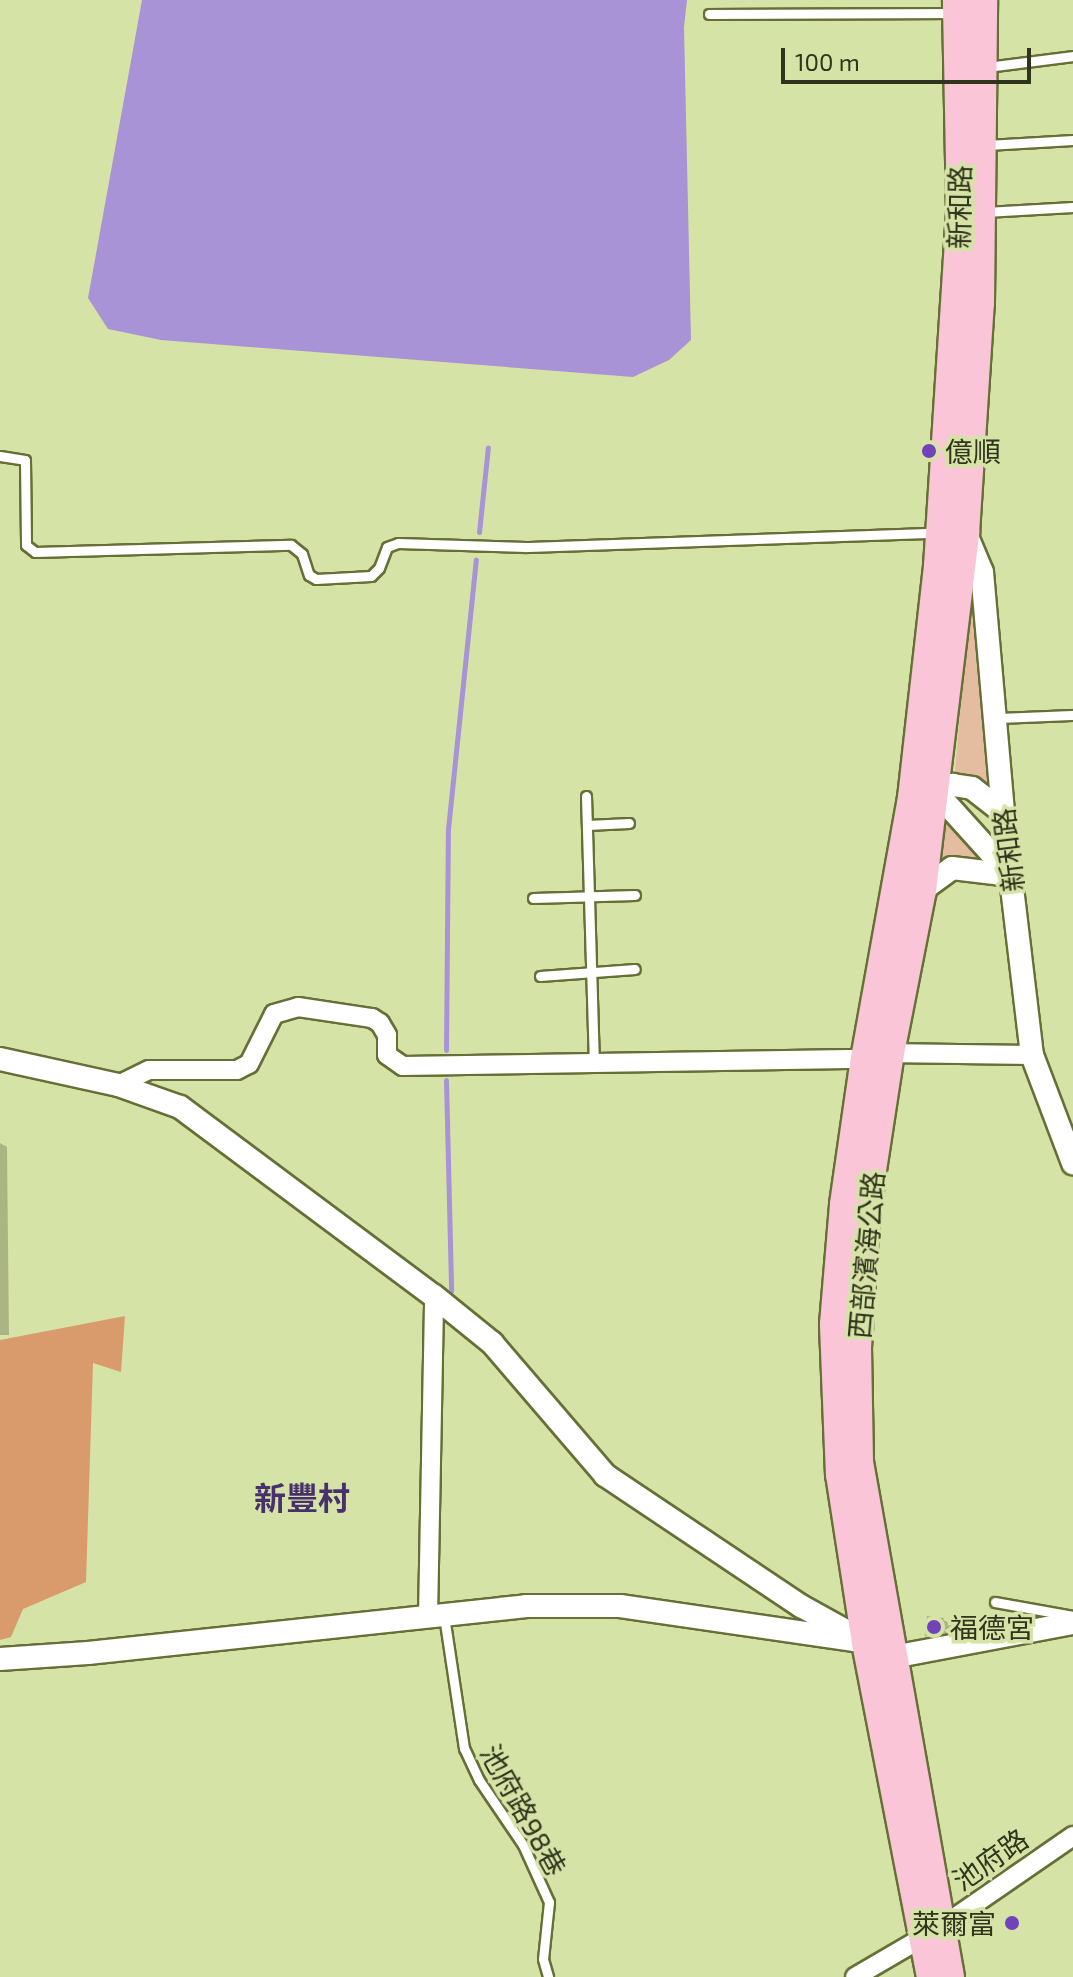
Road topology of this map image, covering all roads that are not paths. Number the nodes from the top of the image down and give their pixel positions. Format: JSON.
{"nodes":[{"id":1,"x":970,"y":6,"type":"edge"},
{"id":2,"x":709,"y":14,"type":"dead end"},
{"id":3,"x":1073,"y":56,"type":"edge"},
{"id":4,"x":983,"y":67,"type":"junction"},
{"id":5,"x":1073,"y":140,"type":"edge"},
{"id":6,"x":983,"y":145,"type":"junction"},
{"id":7,"x":1073,"y":207,"type":"edge"},
{"id":8,"x":971,"y":213,"type":"junction"},
{"id":9,"x":0,"y":456,"type":"edge"},
{"id":10,"x":953,"y":533,"type":"junction"},
{"id":11,"x":1073,"y":715,"type":"edge"},
{"id":12,"x":997,"y":718,"type":"junction"},
{"id":13,"x":924,"y":794,"type":"junction"},
{"id":14,"x":586,"y":796,"type":"dead end"},
{"id":15,"x":1003,"y":812,"type":"junction"},
{"id":16,"x":629,"y":823,"type":"dead end"},
{"id":17,"x":587,"y":825,"type":"junction"},
{"id":18,"x":1011,"y":875,"type":"junction"},
{"id":19,"x":922,"y":890,"type":"junction"},
{"id":20,"x":589,"y":895,"type":"junction"},
{"id":21,"x":635,"y":895,"type":"dead end"},
{"id":22,"x":533,"y":898,"type":"dead end"},
{"id":23,"x":635,"y":969,"type":"dead end"},
{"id":24,"x":591,"y":970,"type":"junction"},
{"id":25,"x":540,"y":976,"type":"dead end"},
{"id":26,"x":1032,"y":1055,"type":"junction"},
{"id":27,"x":877,"y":1056,"type":"junction"},
{"id":28,"x":0,"y":1059,"type":"edge"},
{"id":29,"x":594,"y":1062,"type":"junction"},
{"id":30,"x":118,"y":1085,"type":"junction"},
{"id":31,"x":1073,"y":1163,"type":"edge"},
{"id":32,"x":434,"y":1296,"type":"junction"},
{"id":33,"x":995,"y":1602,"type":"dead end"},
{"id":34,"x":1073,"y":1616,"type":"edge"},
{"id":35,"x":436,"y":1617,"type":"junction"},
{"id":36,"x":1073,"y":1623,"type":"edge"},
{"id":37,"x":866,"y":1642,"type":"junction"},
{"id":38,"x":893,"y":1657,"type":"junction"},
{"id":39,"x":0,"y":1659,"type":"edge"},
{"id":40,"x":1073,"y":1836,"type":"edge"},
{"id":41,"x":933,"y":1930,"type":"junction"},
{"id":42,"x":548,"y":1977,"type":"edge"},
{"id":43,"x":855,"y":1977,"type":"edge"},
{"id":44,"x":931,"y":1977,"type":"edge"},
{"id":45,"x":950,"y":1977,"type":"edge"}],
"edges":[{"from":1,"to":2,"type":"lane"},
{"from":1,"to":4,"type":"main road","name":"新和路"},
{"from":1,"to":8,"type":"main road","name":"新和路"},
{"from":3,"to":4,"type":"lane"},
{"from":4,"to":6,"type":"main road","name":"新和路"},
{"from":5,"to":6,"type":"lane"},
{"from":6,"to":8,"type":"main road","name":"新和路"},
{"from":7,"to":8,"type":"lane"},
{"from":8,"to":10,"type":"main road","name":"新和路"},
{"from":9,"to":10,"type":"lane"},
{"from":10,"to":12,"type":"street","name":"新和路"},
{"from":10,"to":13,"type":"main road","name":"西部濱海公路"},
{"from":10,"to":13,"type":"main road","name":"西部濱海公路"},
{"from":11,"to":12,"type":"lane"},
{"from":12,"to":15,"type":"street","name":"新和路"},
{"from":13,"to":15,"type":"street"},
{"from":13,"to":18,"type":"street"},
{"from":13,"to":19,"type":"main road","name":"西部濱海公路"},
{"from":13,"to":27,"type":"main road","name":"西部濱海公路"},
{"from":14,"to":17,"type":"lane"},
{"from":15,"to":18,"type":"street","name":"新和路"},
{"from":16,"to":17,"type":"lane"},
{"from":17,"to":20,"type":"lane"},
{"from":18,"to":19,"type":"street"},
{"from":18,"to":26,"type":"street","name":"新和路"},
{"from":19,"to":27,"type":"main road","name":"西部濱海公路"},
{"from":20,"to":21,"type":"lane"},
{"from":20,"to":22,"type":"lane"},
{"from":20,"to":24,"type":"lane"},
{"from":23,"to":24,"type":"lane"},
{"from":24,"to":25,"type":"lane"},
{"from":24,"to":29,"type":"lane"},
{"from":26,"to":27,"type":"street"},
{"from":26,"to":31,"type":"street","name":"新和路"},
{"from":27,"to":29,"type":"street"},
{"from":27,"to":37,"type":"main road","name":"西部濱海公路"},
{"from":27,"to":38,"type":"main road","name":"西部濱海公路"},
{"from":28,"to":30,"type":"street"},
{"from":29,"to":30,"type":"street"},
{"from":30,"to":32,"type":"street"},
{"from":32,"to":35,"type":"street"},
{"from":32,"to":37,"type":"street"},
{"from":33,"to":34,"type":"lane"},
{"from":35,"to":37,"type":"street"},
{"from":35,"to":39,"type":"street"},
{"from":35,"to":42,"type":"lane","name":"池府路98巷"},
{"from":36,"to":38,"type":"street"},
{"from":37,"to":38,"type":"street"},
{"from":37,"to":41,"type":"main road","name":"西部濱海公路"},
{"from":38,"to":41,"type":"main road","name":"西部濱海公路"},
{"from":40,"to":41,"type":"street","name":"池府路"},
{"from":41,"to":43,"type":"street","name":"池府路"},
{"from":41,"to":44,"type":"main road","name":"西部濱海公路"},
{"from":41,"to":45,"type":"main road","name":"西部濱海公路"}]}
